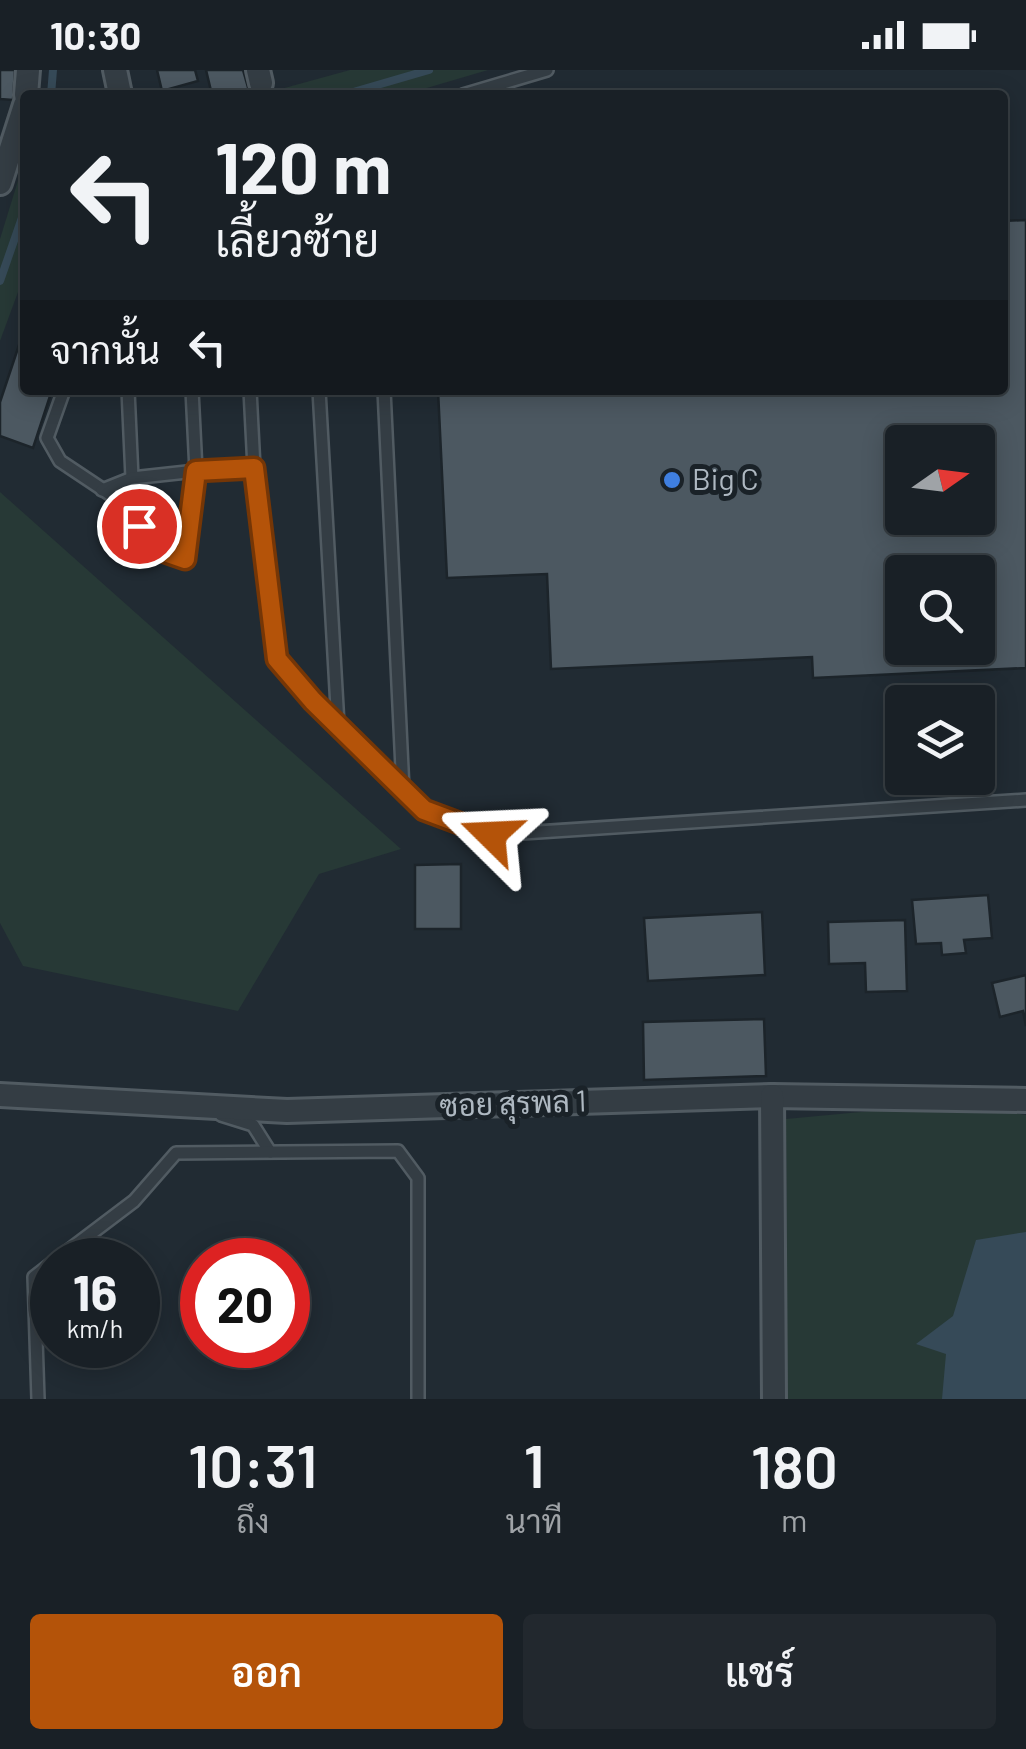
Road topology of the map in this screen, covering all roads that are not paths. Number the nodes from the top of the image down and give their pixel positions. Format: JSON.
{"nodes":[{"id":1,"x":547,"y":70,"type":"edge"},
{"id":2,"x":479,"y":90,"type":"edge"},
{"id":3,"x":20,"y":121,"type":"edge"},
{"id":4,"x":0,"y":183,"type":"edge"},
{"id":5,"x":62,"y":395,"type":"edge"},
{"id":6,"x":128,"y":395,"type":"edge"},
{"id":7,"x":192,"y":395,"type":"edge"},
{"id":8,"x":250,"y":395,"type":"edge"},
{"id":9,"x":319,"y":395,"type":"edge"},
{"id":10,"x":384,"y":395,"type":"edge"},
{"id":11,"x":254,"y":468,"type":"junction"},
{"id":12,"x":196,"y":471,"type":"junction"},
{"id":13,"x":132,"y":478,"type":"junction"},
{"id":14,"x":102,"y":490,"type":"junction"},
{"id":15,"x":338,"y":725,"type":"junction"},
{"id":16,"x":403,"y":790,"type":"junction"},
{"id":17,"x":1026,"y":800,"type":"edge"},
{"id":18,"x":0,"y":1095,"type":"edge"},
{"id":19,"x":772,"y":1096,"type":"junction"},
{"id":20,"x":1026,"y":1100,"type":"edge"},
{"id":21,"x":188,"y":1106,"type":"junction"},
{"id":22,"x":270,"y":1152,"type":"junction"},
{"id":23,"x":85,"y":1238,"type":"edge"},
{"id":24,"x":37,"y":1368,"type":"edge"},
{"id":25,"x":38,"y":1399,"type":"edge"},
{"id":26,"x":418,"y":1399,"type":"edge"},
{"id":27,"x":774,"y":1399,"type":"edge"}],
"edges":[{"from":1,"to":2,"type":"lane"},
{"from":3,"to":4,"type":"street"},
{"from":5,"to":14,"type":"lane"},
{"from":6,"to":13,"type":"lane"},
{"from":7,"to":12,"type":"lane"},
{"from":8,"to":11,"type":"lane"},
{"from":9,"to":15,"type":"lane"},
{"from":10,"to":16,"type":"lane"},
{"from":11,"to":12,"type":"lane"},
{"from":11,"to":15,"type":"lane"},
{"from":12,"to":13,"type":"lane"},
{"from":12,"to":14,"type":"lane"},
{"from":13,"to":14,"type":"lane"},
{"from":15,"to":16,"type":"lane"},
{"from":16,"to":17,"type":"lane"},
{"from":18,"to":21,"type":"street","name":"ซอย สุรพล 1"},
{"from":19,"to":20,"type":"street","name":"ซอย สุรพล 1"},
{"from":19,"to":21,"type":"street","name":"ซอย สุรพล 1"},
{"from":19,"to":27,"type":"street"},
{"from":21,"to":22,"type":"lane"},
{"from":22,"to":23,"type":"lane"},
{"from":22,"to":26,"type":"lane"},
{"from":24,"to":25,"type":"lane"}]}
